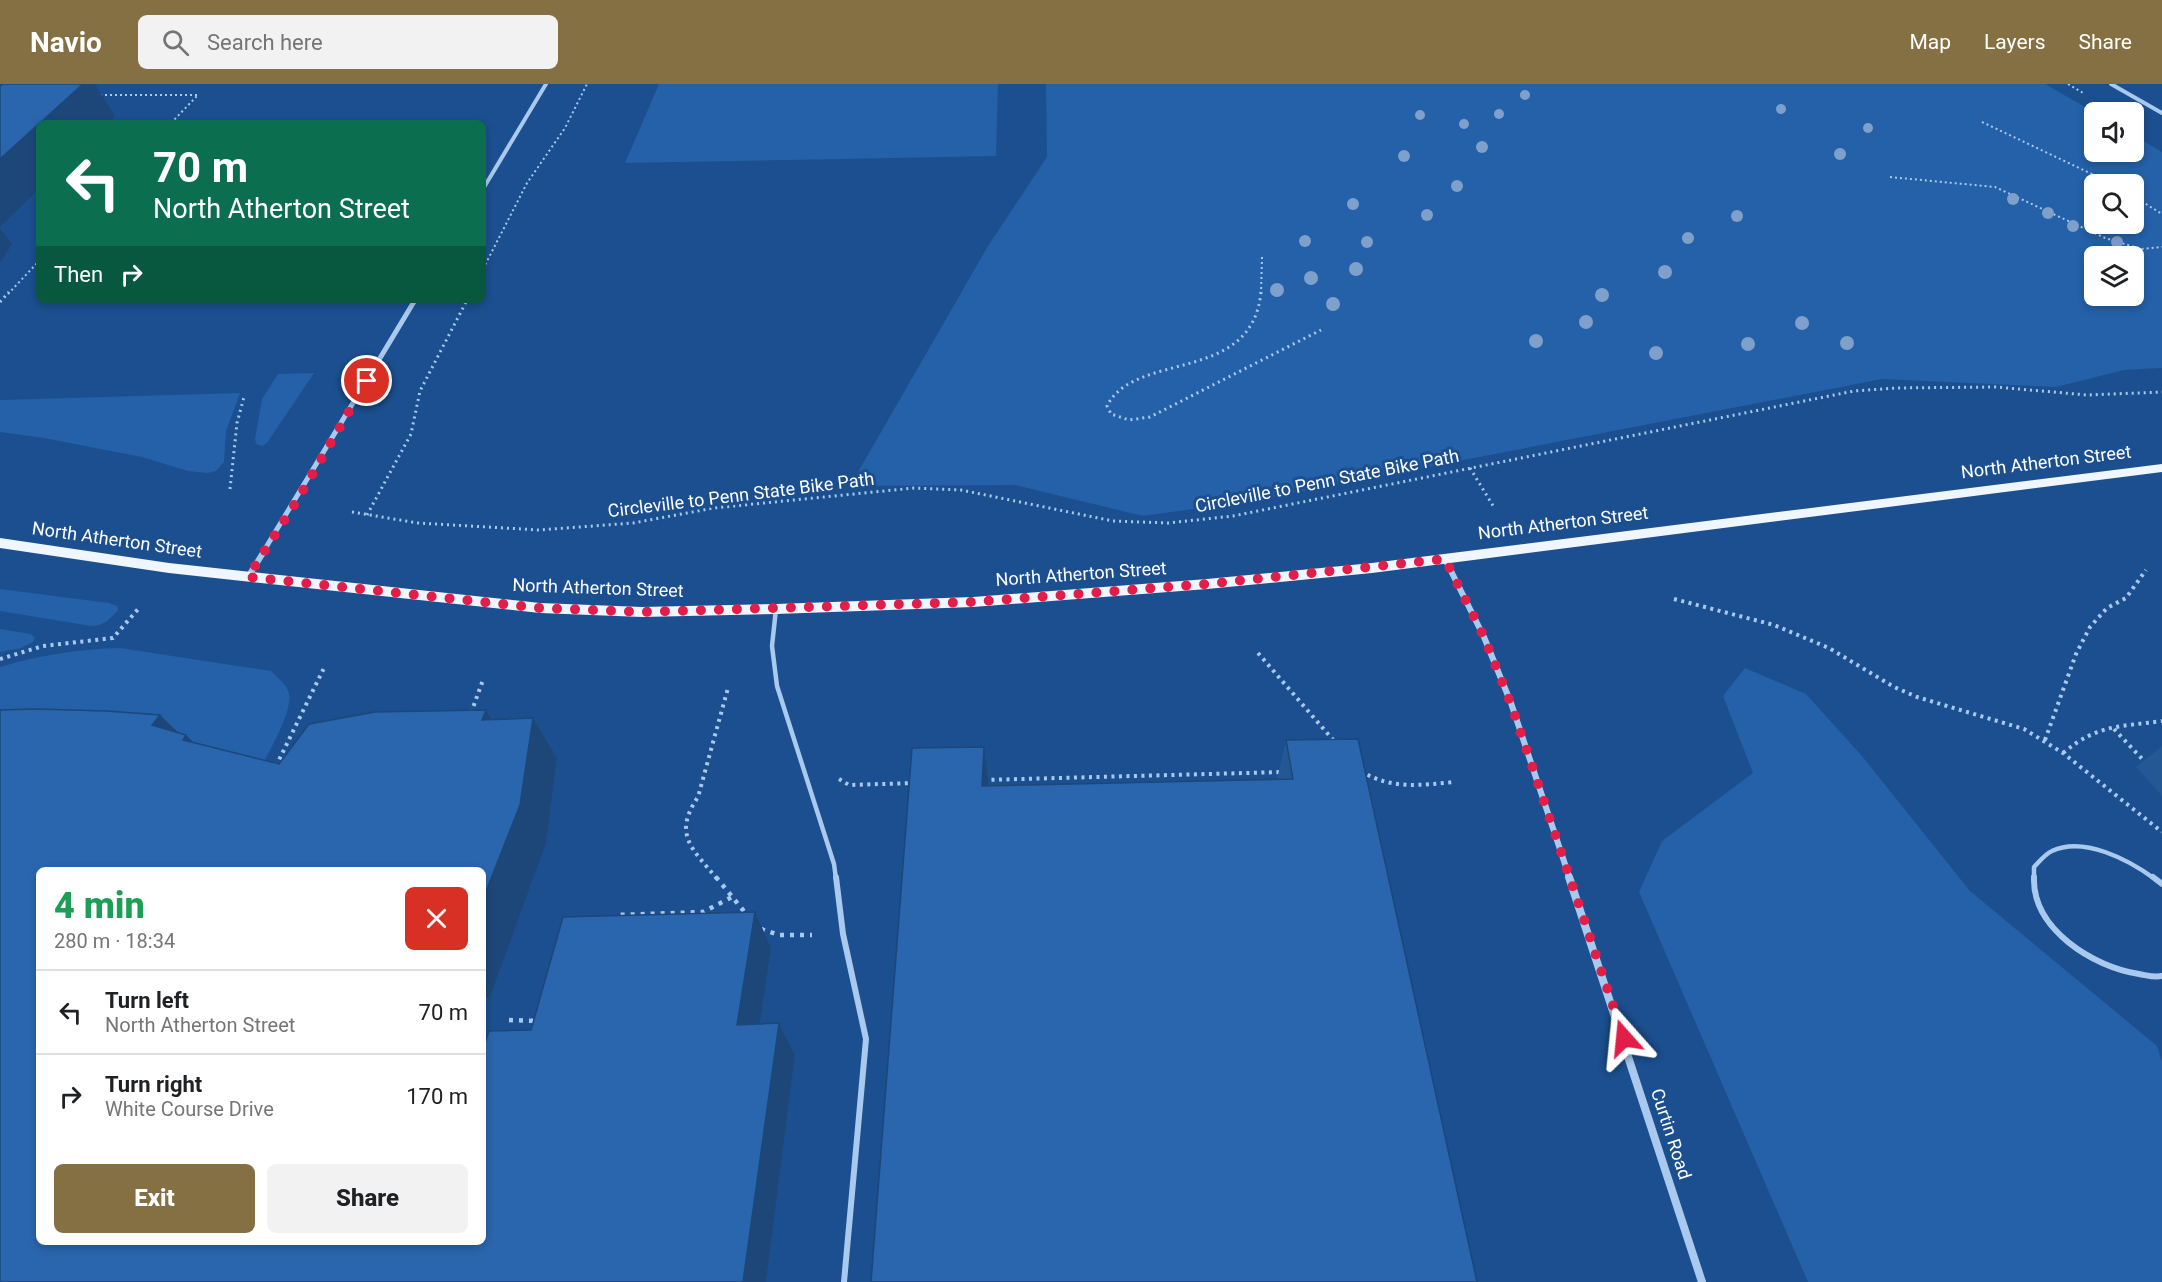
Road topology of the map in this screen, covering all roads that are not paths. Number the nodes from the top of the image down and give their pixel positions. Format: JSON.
{"nodes":[{"id":1,"x":546,"y":84,"type":"edge"},
{"id":2,"x":2111,"y":84,"type":"edge"},
{"id":3,"x":2162,"y":113,"type":"edge"},
{"id":4,"x":486,"y":184,"type":"edge"},
{"id":5,"x":413,"y":303,"type":"edge"},
{"id":6,"x":2162,"y":468,"type":"edge"},
{"id":7,"x":0,"y":543,"type":"edge"},
{"id":8,"x":1445,"y":559,"type":"junction"},
{"id":9,"x":248,"y":577,"type":"junction"},
{"id":10,"x":776,"y":609,"type":"junction"},
{"id":11,"x":2162,"y":884,"type":"edge"},
{"id":12,"x":2162,"y":976,"type":"edge"},
{"id":13,"x":844,"y":1282,"type":"edge"},
{"id":14,"x":1702,"y":1282,"type":"edge"}],
"edges":[{"from":1,"to":4,"type":"street"},
{"from":2,"to":3,"type":"street"},
{"from":5,"to":9,"type":"street"},
{"from":6,"to":8,"type":"main road","name":"North Atherton Street"},
{"from":7,"to":9,"type":"main road","name":"North Atherton Street"},
{"from":8,"to":10,"type":"main road","name":"North Atherton Street"},
{"from":8,"to":14,"type":"street","name":"Curtin Road"},
{"from":9,"to":10,"type":"main road","name":"North Atherton Street"},
{"from":10,"to":13,"type":"lane"},
{"from":11,"to":12,"type":"lane"}]}
